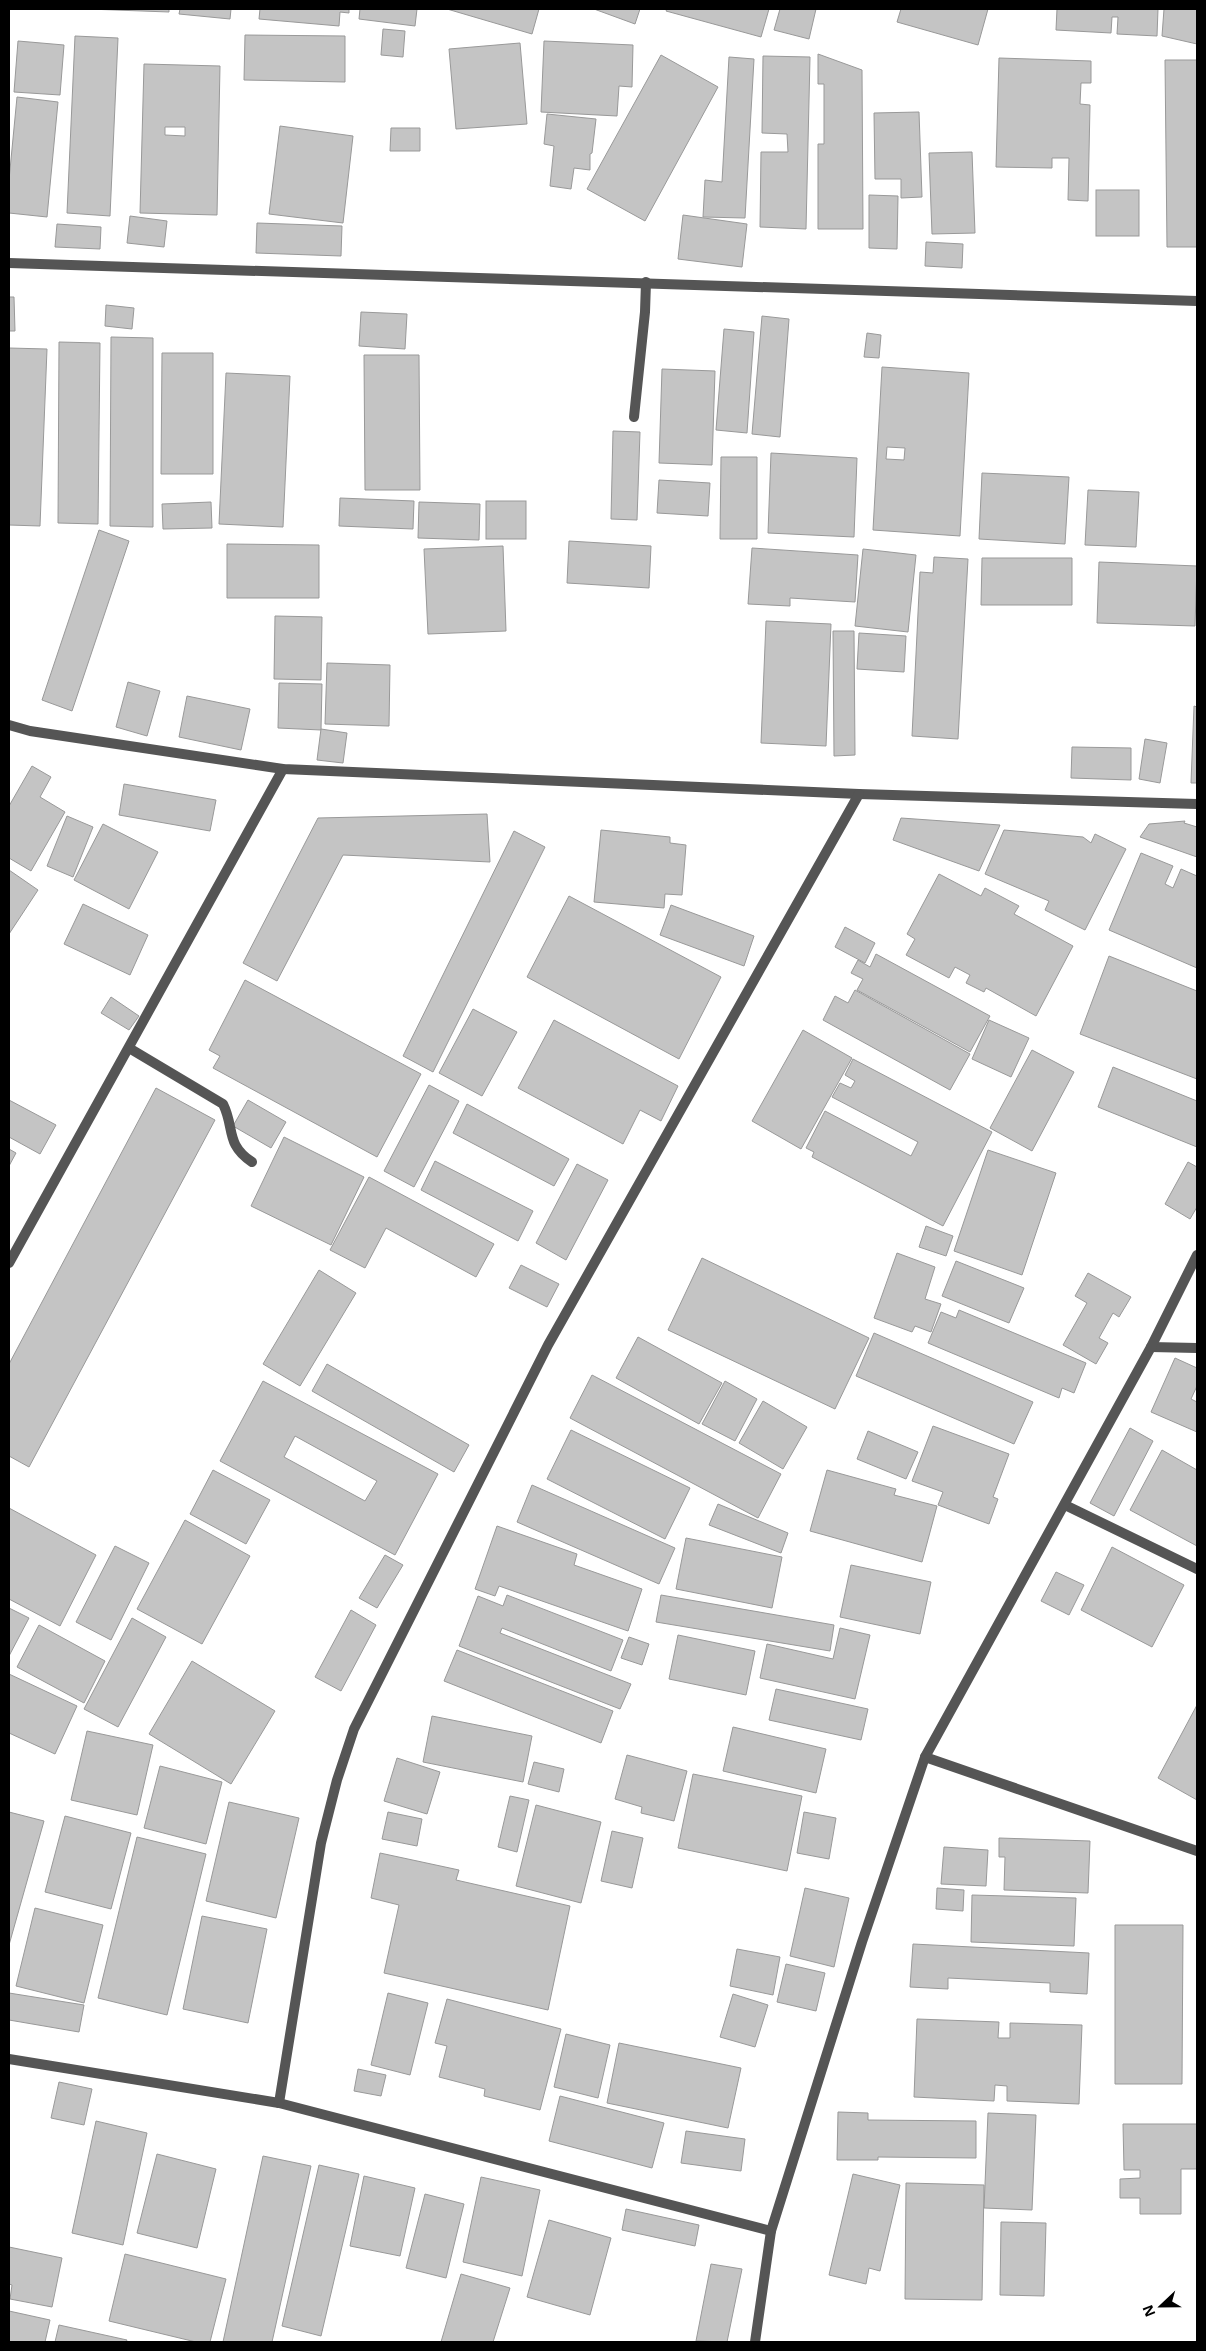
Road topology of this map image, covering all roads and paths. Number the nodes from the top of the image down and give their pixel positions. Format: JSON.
{"nodes":[{"id":1,"x":9,"y":263,"type":"edge"},
{"id":2,"x":646,"y":282,"type":"junction"},
{"id":3,"x":1197,"y":301,"type":"edge"},
{"id":4,"x":634,"y":417,"type":"dead end"},
{"id":5,"x":9,"y":725,"type":"edge"},
{"id":6,"x":283,"y":769,"type":"junction"},
{"id":7,"x":859,"y":794,"type":"junction"},
{"id":8,"x":1197,"y":804,"type":"edge"},
{"id":9,"x":128,"y":1048,"type":"junction"},
{"id":10,"x":252,"y":1162,"type":"dead end"},
{"id":11,"x":1197,"y":1256,"type":"edge"},
{"id":12,"x":9,"y":1263,"type":"edge"},
{"id":13,"x":1151,"y":1348,"type":"junction"},
{"id":14,"x":1197,"y":1348,"type":"edge"},
{"id":15,"x":1065,"y":1505,"type":"junction"},
{"id":16,"x":1197,"y":1570,"type":"edge"},
{"id":17,"x":925,"y":1757,"type":"junction"},
{"id":18,"x":1197,"y":1851,"type":"edge"},
{"id":19,"x":9,"y":2059,"type":"edge"},
{"id":20,"x":279,"y":2104,"type":"junction"},
{"id":21,"x":771,"y":2231,"type":"junction"},
{"id":22,"x":755,"y":2342,"type":"edge"}],
"edges":[{"from":1,"to":2,"type":"street"},
{"from":2,"to":3,"type":"street"},
{"from":2,"to":4,"type":"street"},
{"from":5,"to":6,"type":"street"},
{"from":6,"to":7,"type":"street"},
{"from":6,"to":9,"type":"street"},
{"from":7,"to":8,"type":"street"},
{"from":7,"to":20,"type":"street"},
{"from":9,"to":10,"type":"street"},
{"from":9,"to":12,"type":"street"},
{"from":11,"to":13,"type":"street"},
{"from":13,"to":14,"type":"street"},
{"from":13,"to":15,"type":"street"},
{"from":15,"to":16,"type":"street"},
{"from":15,"to":17,"type":"street"},
{"from":17,"to":18,"type":"street"},
{"from":17,"to":21,"type":"street"},
{"from":19,"to":20,"type":"street"},
{"from":20,"to":21,"type":"street"},
{"from":21,"to":22,"type":"street"}]}
